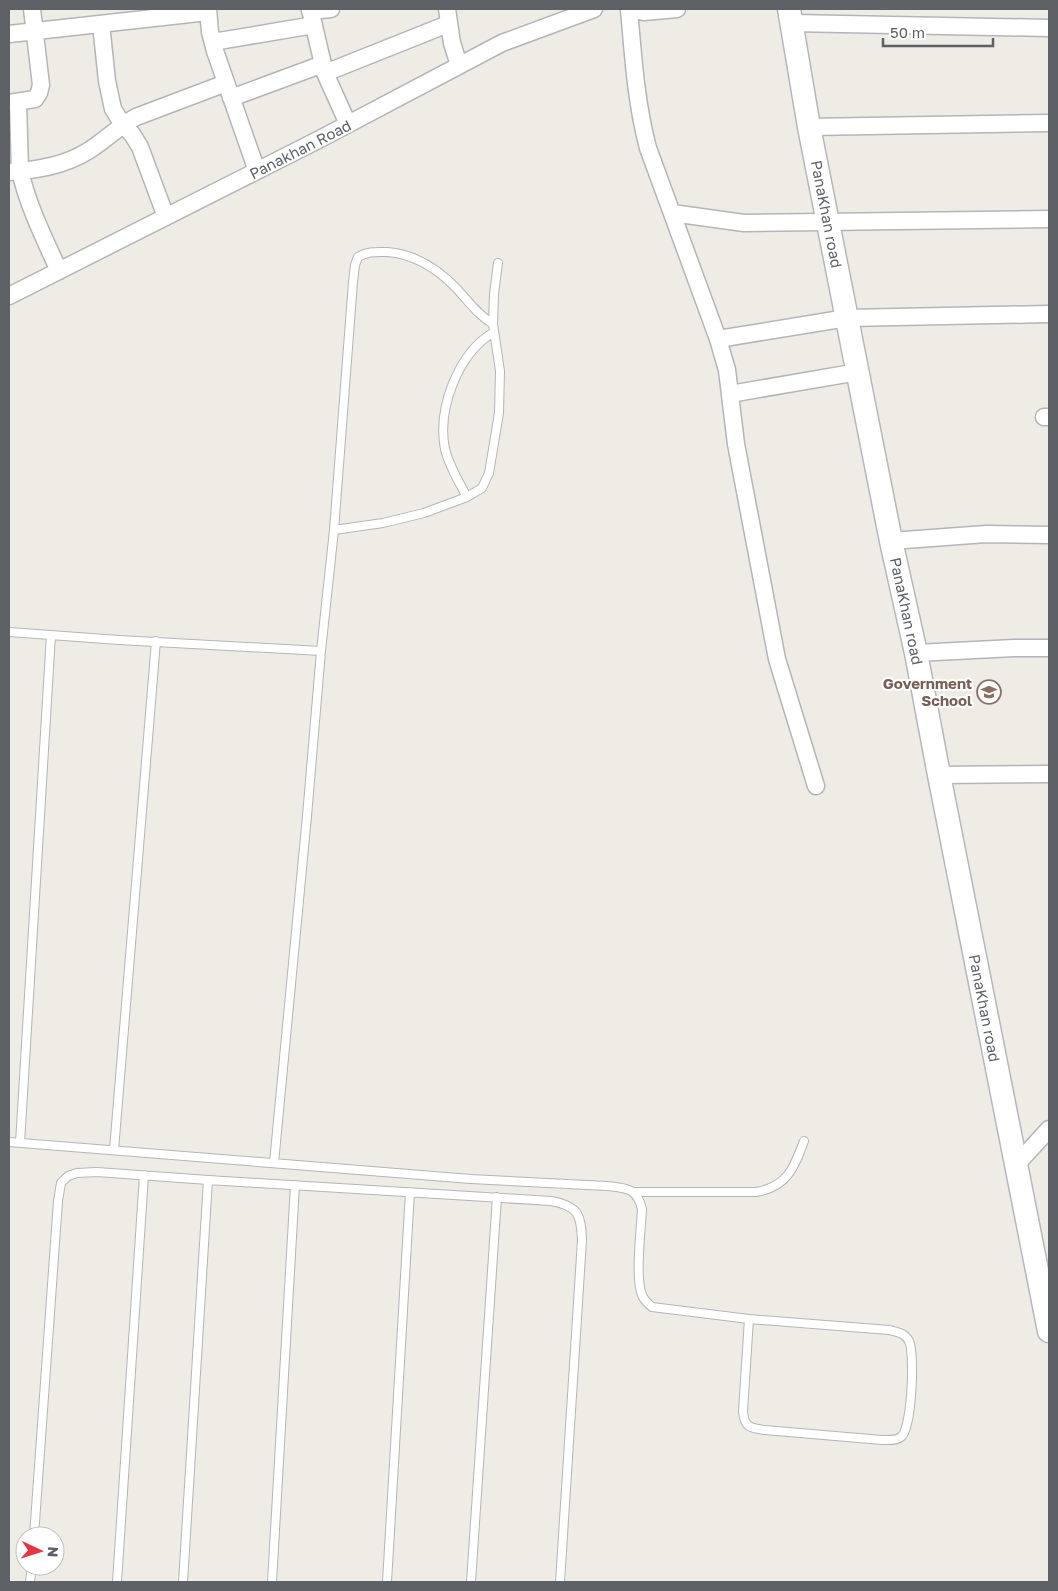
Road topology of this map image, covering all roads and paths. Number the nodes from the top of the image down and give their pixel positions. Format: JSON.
{"nodes":[{"id":1,"x":32,"y":9,"type":"edge"},
{"id":2,"x":331,"y":9,"type":"edge"},
{"id":3,"x":594,"y":9,"type":"edge"},
{"id":4,"x":629,"y":9,"type":"edge"},
{"id":5,"x":677,"y":9,"type":"edge"},
{"id":6,"x":208,"y":10,"type":"edge"},
{"id":7,"x":311,"y":15,"type":"edge"},
{"id":8,"x":447,"y":16,"type":"edge"},
{"id":9,"x":790,"y":16,"type":"edge"},
{"id":10,"x":101,"y":24,"type":"junction"},
{"id":11,"x":1049,"y":28,"type":"edge"},
{"id":12,"x":35,"y":32,"type":"junction"},
{"id":13,"x":9,"y":34,"type":"edge"},
{"id":14,"x":213,"y":42,"type":"junction"},
{"id":15,"x":459,"y":65,"type":"junction"},
{"id":16,"x":324,"y":68,"type":"junction"},
{"id":17,"x":228,"y":91,"type":"junction"},
{"id":18,"x":13,"y":103,"type":"edge"},
{"id":19,"x":1049,"y":123,"type":"edge"},
{"id":20,"x":348,"y":124,"type":"junction"},
{"id":21,"x":122,"y":125,"type":"junction"},
{"id":22,"x":810,"y":127,"type":"junction"},
{"id":23,"x":14,"y":171,"type":"edge"},
{"id":24,"x":257,"y":171,"type":"junction"},
{"id":25,"x":672,"y":213,"type":"junction"},
{"id":26,"x":166,"y":217,"type":"junction"},
{"id":27,"x":1049,"y":218,"type":"edge"},
{"id":28,"x":828,"y":222,"type":"junction"},
{"id":29,"x":498,"y":263,"type":"dead end"},
{"id":30,"x":59,"y":270,"type":"junction"},
{"id":31,"x":9,"y":296,"type":"edge"},
{"id":32,"x":1049,"y":314,"type":"edge"},
{"id":33,"x":847,"y":318,"type":"junction"},
{"id":34,"x":493,"y":328,"type":"junction"},
{"id":35,"x":718,"y":339,"type":"junction"},
{"id":36,"x":858,"y":372,"type":"junction"},
{"id":37,"x":730,"y":394,"type":"junction"},
{"id":38,"x":467,"y":498,"type":"junction"},
{"id":39,"x":334,"y":530,"type":"junction"},
{"id":40,"x":1049,"y":535,"type":"edge"},
{"id":41,"x":891,"y":541,"type":"junction"},
{"id":42,"x":9,"y":632,"type":"edge"},
{"id":43,"x":51,"y":635,"type":"junction"},
{"id":44,"x":156,"y":642,"type":"junction"},
{"id":45,"x":1049,"y":648,"type":"edge"},
{"id":46,"x":321,"y":651,"type":"junction"},
{"id":47,"x":916,"y":653,"type":"junction"},
{"id":48,"x":1049,"y":774,"type":"edge"},
{"id":49,"x":939,"y":775,"type":"junction"},
{"id":50,"x":816,"y":786,"type":"dead end"},
{"id":51,"x":1049,"y":1129,"type":"edge"},
{"id":52,"x":804,"y":1141,"type":"dead end"},
{"id":53,"x":9,"y":1142,"type":"edge"},
{"id":54,"x":20,"y":1143,"type":"junction"},
{"id":55,"x":114,"y":1150,"type":"junction"},
{"id":56,"x":274,"y":1163,"type":"junction"},
{"id":57,"x":1016,"y":1165,"type":"junction"},
{"id":58,"x":144,"y":1176,"type":"junction"},
{"id":59,"x":208,"y":1180,"type":"junction"},
{"id":60,"x":295,"y":1185,"type":"junction"},
{"id":61,"x":410,"y":1192,"type":"junction"},
{"id":62,"x":635,"y":1192,"type":"junction"},
{"id":63,"x":497,"y":1198,"type":"junction"},
{"id":64,"x":749,"y":1319,"type":"junction"},
{"id":65,"x":1049,"y":1331,"type":"edge"},
{"id":66,"x":35,"y":1526,"type":"edge"},
{"id":67,"x":117,"y":1582,"type":"edge"},
{"id":68,"x":183,"y":1582,"type":"edge"},
{"id":69,"x":272,"y":1582,"type":"edge"},
{"id":70,"x":387,"y":1582,"type":"edge"},
{"id":71,"x":471,"y":1582,"type":"edge"},
{"id":72,"x":560,"y":1582,"type":"edge"}],
"edges":[{"from":1,"to":12,"type":"street"},
{"from":2,"to":7,"type":"street"},
{"from":3,"to":15,"type":"street","name":"Panakhan Road"},
{"from":4,"to":5,"type":"street"},
{"from":4,"to":25,"type":"street"},
{"from":6,"to":10,"type":"street"},
{"from":6,"to":14,"type":"street"},
{"from":7,"to":14,"type":"street"},
{"from":7,"to":16,"type":"street"},
{"from":8,"to":15,"type":"street"},
{"from":8,"to":16,"type":"street"},
{"from":9,"to":11,"type":"street"},
{"from":9,"to":22,"type":"street","name":"PanaKhan road"},
{"from":10,"to":12,"type":"street"},
{"from":10,"to":21,"type":"street"},
{"from":12,"to":13,"type":"street"},
{"from":12,"to":18,"type":"street"},
{"from":14,"to":17,"type":"street"},
{"from":15,"to":20,"type":"street","name":"Panakhan Road"},
{"from":16,"to":17,"type":"street"},
{"from":16,"to":20,"type":"street"},
{"from":17,"to":21,"type":"street"},
{"from":17,"to":24,"type":"street"},
{"from":18,"to":23,"type":"street"},
{"from":19,"to":22,"type":"street"},
{"from":20,"to":24,"type":"street","name":"Panakhan Road"},
{"from":21,"to":23,"type":"street"},
{"from":21,"to":26,"type":"street"},
{"from":22,"to":28,"type":"street","name":"PanaKhan road"},
{"from":23,"to":30,"type":"street"},
{"from":24,"to":26,"type":"street","name":"Panakhan Road"},
{"from":25,"to":28,"type":"street"},
{"from":25,"to":35,"type":"street"},
{"from":26,"to":30,"type":"street","name":"Panakhan Road"},
{"from":27,"to":28,"type":"street"},
{"from":28,"to":33,"type":"street","name":"PanaKhan road"},
{"from":29,"to":34,"type":"lane"},
{"from":30,"to":31,"type":"street","name":"Panakhan Road"},
{"from":32,"to":33,"type":"street"},
{"from":33,"to":35,"type":"street"},
{"from":33,"to":36,"type":"street","name":"PanaKhan road"},
{"from":34,"to":38,"type":"lane"},
{"from":34,"to":38,"type":"lane"},
{"from":34,"to":39,"type":"lane"},
{"from":35,"to":37,"type":"street"},
{"from":36,"to":37,"type":"street"},
{"from":36,"to":41,"type":"street","name":"PanaKhan road"},
{"from":37,"to":50,"type":"street"},
{"from":38,"to":39,"type":"lane"},
{"from":39,"to":46,"type":"lane"},
{"from":40,"to":41,"type":"street"},
{"from":41,"to":47,"type":"street","name":"PanaKhan road"},
{"from":42,"to":43,"type":"lane"},
{"from":43,"to":44,"type":"lane"},
{"from":43,"to":54,"type":"lane"},
{"from":44,"to":46,"type":"lane"},
{"from":44,"to":55,"type":"lane"},
{"from":45,"to":47,"type":"street"},
{"from":46,"to":56,"type":"lane"},
{"from":47,"to":49,"type":"street","name":"PanaKhan road"},
{"from":48,"to":49,"type":"street"},
{"from":49,"to":57,"type":"street","name":"PanaKhan road"},
{"from":51,"to":57,"type":"street"},
{"from":52,"to":62,"type":"lane"},
{"from":53,"to":54,"type":"lane"},
{"from":54,"to":55,"type":"lane"},
{"from":55,"to":56,"type":"lane"},
{"from":56,"to":62,"type":"lane"},
{"from":57,"to":65,"type":"street","name":"PanaKhan road"},
{"from":58,"to":59,"type":"lane"},
{"from":58,"to":66,"type":"lane"},
{"from":58,"to":67,"type":"lane"},
{"from":59,"to":60,"type":"lane"},
{"from":59,"to":68,"type":"lane"},
{"from":60,"to":61,"type":"lane"},
{"from":60,"to":69,"type":"lane"},
{"from":61,"to":63,"type":"lane"},
{"from":61,"to":70,"type":"lane"},
{"from":62,"to":64,"type":"lane"},
{"from":63,"to":71,"type":"lane"},
{"from":63,"to":72,"type":"lane"},
{"from":64,"to":64,"type":"lane"}]}
